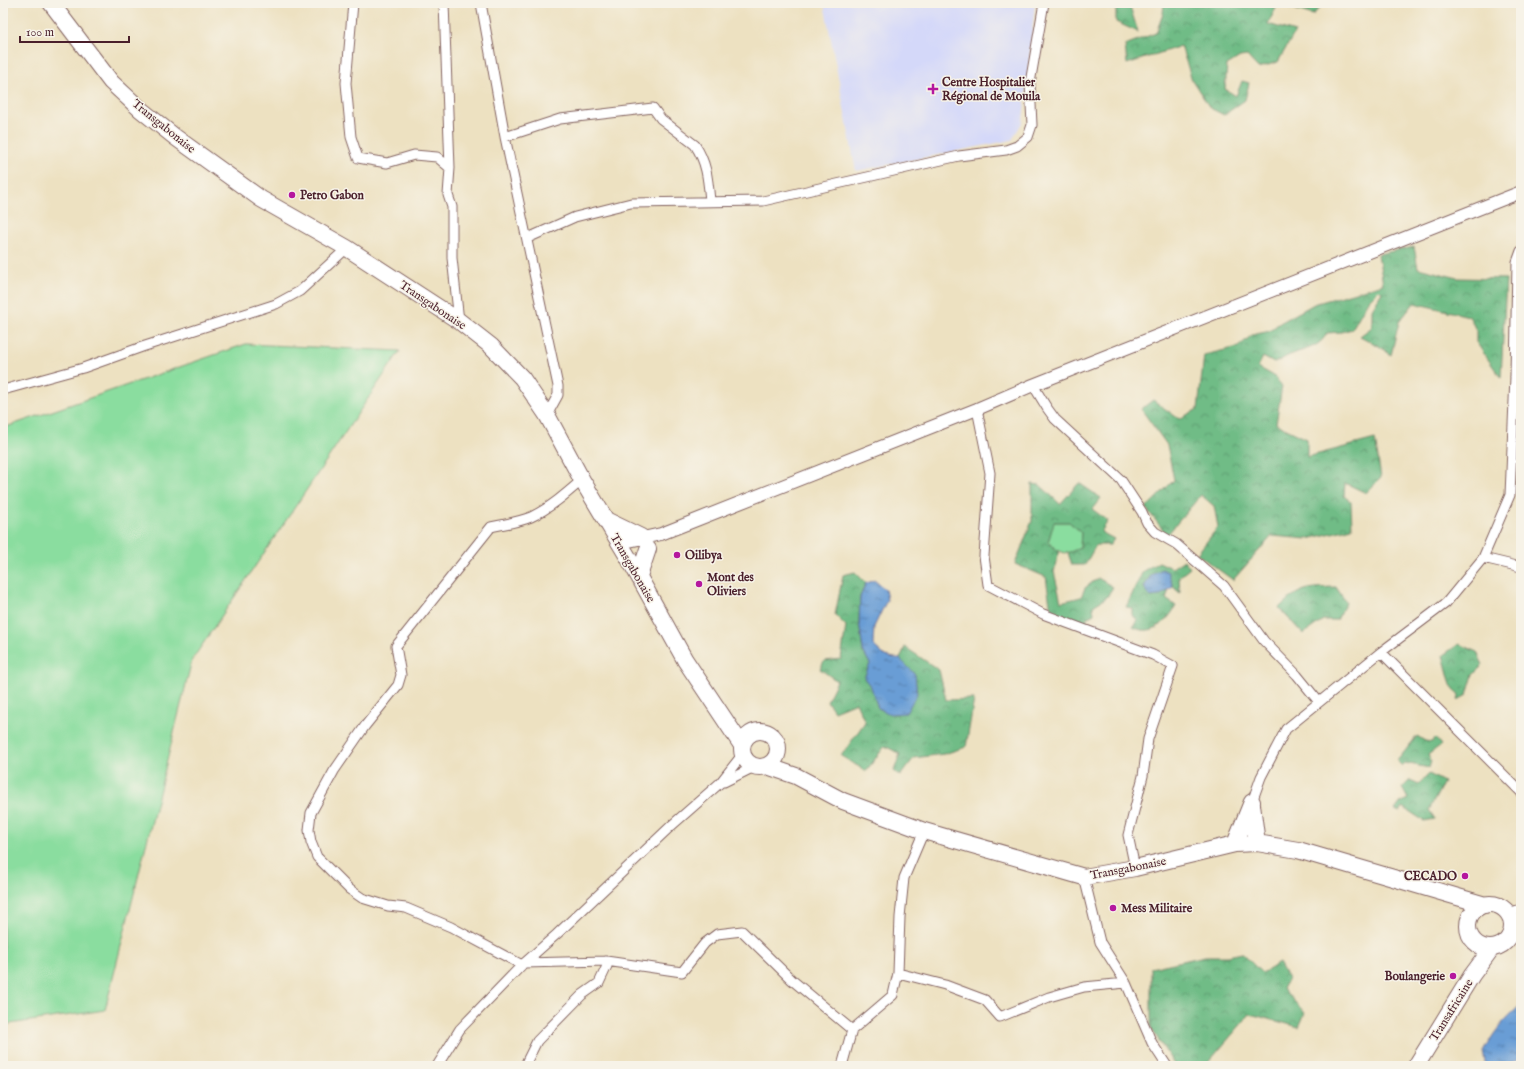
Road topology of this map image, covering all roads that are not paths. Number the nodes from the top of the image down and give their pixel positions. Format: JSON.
{"nodes":[{"id":1,"x":50,"y":3,"type":"edge"},
{"id":2,"x":353,"y":3,"type":"edge"},
{"id":3,"x":444,"y":3,"type":"edge"},
{"id":4,"x":481,"y":3,"type":"edge"},
{"id":5,"x":1044,"y":3,"type":"edge"},
{"id":6,"x":505,"y":137,"type":"junction"},
{"id":7,"x":450,"y":168,"type":"junction"},
{"id":8,"x":1521,"y":192,"type":"edge"},
{"id":9,"x":710,"y":201,"type":"junction"},
{"id":10,"x":528,"y":238,"type":"junction"},
{"id":11,"x":346,"y":248,"type":"junction"},
{"id":12,"x":1521,"y":251,"type":"edge"},
{"id":13,"x":460,"y":321,"type":"junction"},
{"id":14,"x":1518,"y":378,"type":"edge"},
{"id":15,"x":1034,"y":385,"type":"junction"},
{"id":16,"x":3,"y":390,"type":"edge"},
{"id":17,"x":977,"y":409,"type":"junction"},
{"id":18,"x":547,"y":415,"type":"junction"},
{"id":19,"x":582,"y":480,"type":"junction"},
{"id":20,"x":606,"y":520,"type":"junction"},
{"id":21,"x":620,"y":543,"type":"junction"},
{"id":22,"x":644,"y":543,"type":"junction"},
{"id":23,"x":628,"y":557,"type":"junction"},
{"id":24,"x":1484,"y":558,"type":"junction"},
{"id":25,"x":1521,"y":567,"type":"edge"},
{"id":26,"x":639,"y":576,"type":"junction"},
{"id":27,"x":1381,"y":652,"type":"junction"},
{"id":28,"x":714,"y":702,"type":"junction"},
{"id":29,"x":1319,"y":702,"type":"junction"},
{"id":30,"x":752,"y":732,"type":"junction"},
{"id":31,"x":742,"y":750,"type":"junction"},
{"id":32,"x":766,"y":762,"type":"junction"},
{"id":33,"x":720,"y":783,"type":"junction"},
{"id":34,"x":1521,"y":792,"type":"edge"},
{"id":35,"x":1252,"y":802,"type":"junction"},
{"id":36,"x":924,"y":831,"type":"junction"},
{"id":37,"x":1257,"y":843,"type":"junction"},
{"id":38,"x":1236,"y":844,"type":"junction"},
{"id":39,"x":1135,"y":868,"type":"junction"},
{"id":40,"x":1084,"y":877,"type":"junction"},
{"id":41,"x":1444,"y":894,"type":"junction"},
{"id":42,"x":1485,"y":905,"type":"junction"},
{"id":43,"x":1515,"y":917,"type":"edge"},
{"id":44,"x":1469,"y":922,"type":"junction"},
{"id":45,"x":1476,"y":943,"type":"junction"},
{"id":46,"x":1492,"y":948,"type":"junction"},
{"id":47,"x":606,"y":961,"type":"junction"},
{"id":48,"x":523,"y":964,"type":"junction"},
{"id":49,"x":898,"y":973,"type":"junction"},
{"id":50,"x":1472,"y":975,"type":"junction"},
{"id":51,"x":1126,"y":983,"type":"junction"},
{"id":52,"x":852,"y":1030,"type":"junction"},
{"id":53,"x":437,"y":1066,"type":"edge"},
{"id":54,"x":525,"y":1066,"type":"edge"},
{"id":55,"x":842,"y":1066,"type":"edge"},
{"id":56,"x":1167,"y":1066,"type":"edge"},
{"id":57,"x":1416,"y":1066,"type":"edge"}],
"edges":[{"from":1,"to":11,"type":"highway","name":"Transgabonaise"},
{"from":2,"to":7,"type":"street"},
{"from":3,"to":7,"type":"street"},
{"from":4,"to":6,"type":"street"},
{"from":5,"to":9,"type":"street"},
{"from":6,"to":9,"type":"street"},
{"from":6,"to":10,"type":"street"},
{"from":7,"to":13,"type":"street"},
{"from":8,"to":15,"type":"street"},
{"from":9,"to":10,"type":"street"},
{"from":10,"to":18,"type":"street"},
{"from":11,"to":13,"type":"highway","name":"Transgabonaise"},
{"from":11,"to":16,"type":"street"},
{"from":12,"to":14,"type":"street"},
{"from":13,"to":18,"type":"highway","name":"Transgabonaise"},
{"from":14,"to":24,"type":"street"},
{"from":15,"to":17,"type":"street"},
{"from":15,"to":29,"type":"street"},
{"from":17,"to":22,"type":"street"},
{"from":17,"to":39,"type":"street"},
{"from":18,"to":19,"type":"highway","name":"Transgabonaise"},
{"from":19,"to":20,"type":"highway","name":"Transgabonaise"},
{"from":19,"to":48,"type":"street"},
{"from":20,"to":21,"type":"highway","name":"Transgabonaise"},
{"from":20,"to":22,"type":"highway"},
{"from":21,"to":22,"type":"street"},
{"from":21,"to":23,"type":"highway","name":"Transgabonaise"},
{"from":22,"to":23,"type":"street"},
{"from":22,"to":26,"type":"highway"},
{"from":23,"to":26,"type":"highway","name":"Transgabonaise"},
{"from":24,"to":25,"type":"street"},
{"from":24,"to":27,"type":"street"},
{"from":26,"to":28,"type":"highway","name":"Transgabonaise"},
{"from":27,"to":29,"type":"street"},
{"from":27,"to":34,"type":"street"},
{"from":28,"to":30,"type":"highway","name":"Transgabonaise"},
{"from":28,"to":31,"type":"highway","name":"Transgabonaise"},
{"from":29,"to":35,"type":"street"},
{"from":30,"to":31,"type":"highway"},
{"from":30,"to":32,"type":"highway"},
{"from":31,"to":32,"type":"highway"},
{"from":31,"to":33,"type":"street"},
{"from":32,"to":33,"type":"street"},
{"from":32,"to":36,"type":"highway","name":"Transgabonaise"},
{"from":33,"to":48,"type":"street"},
{"from":35,"to":37,"type":"highway"},
{"from":35,"to":38,"type":"highway"},
{"from":36,"to":40,"type":"highway","name":"Transgabonaise"},
{"from":36,"to":49,"type":"street"},
{"from":37,"to":38,"type":"highway","name":"Transgabonaise"},
{"from":37,"to":41,"type":"highway","name":"Transgabonaise"},
{"from":38,"to":39,"type":"highway","name":"Transgabonaise"},
{"from":39,"to":40,"type":"highway","name":"Transgabonaise"},
{"from":40,"to":51,"type":"street"},
{"from":41,"to":42,"type":"highway","name":"Transgabonaise"},
{"from":41,"to":44,"type":"highway"},
{"from":42,"to":43,"type":"highway"},
{"from":42,"to":44,"type":"highway"},
{"from":43,"to":46,"type":"highway"},
{"from":44,"to":45,"type":"highway"},
{"from":45,"to":46,"type":"highway"},
{"from":45,"to":50,"type":"highway"},
{"from":46,"to":50,"type":"highway","name":"Transafricaine"},
{"from":47,"to":48,"type":"street"},
{"from":47,"to":52,"type":"street"},
{"from":47,"to":54,"type":"street"},
{"from":48,"to":53,"type":"street"},
{"from":49,"to":51,"type":"street"},
{"from":49,"to":52,"type":"street"},
{"from":50,"to":57,"type":"highway","name":"Transafricaine"},
{"from":51,"to":56,"type":"street"},
{"from":52,"to":55,"type":"street"}]}
